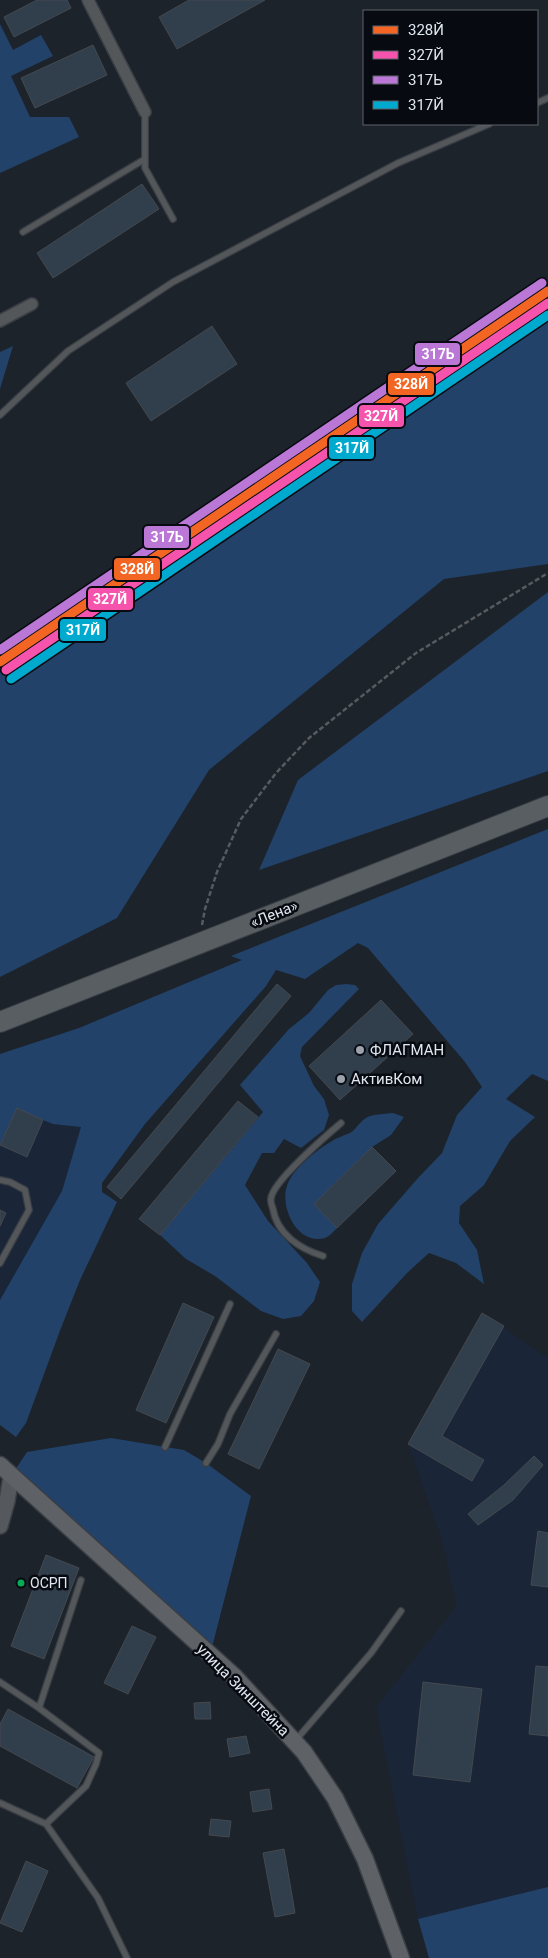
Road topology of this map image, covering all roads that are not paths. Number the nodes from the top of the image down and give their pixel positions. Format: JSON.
{"nodes":[{"id":1,"x":88,"y":0,"type":"edge"},
{"id":2,"x":146,"y":112,"type":"joint"},
{"id":3,"x":487,"y":125,"type":"edge"},
{"id":4,"x":145,"y":159,"type":"junction"},
{"id":5,"x":173,"y":219,"type":"dead end"},
{"id":6,"x":23,"y":232,"type":"dead end"},
{"id":7,"x":32,"y":304,"type":"dead end"},
{"id":8,"x":0,"y":320,"type":"edge"},
{"id":9,"x":0,"y":415,"type":"edge"},
{"id":10,"x":548,"y":806,"type":"edge"},
{"id":11,"x":0,"y":1022,"type":"edge"},
{"id":12,"x":341,"y":1123,"type":"dead end"},
{"id":13,"x":0,"y":1180,"type":"edge"},
{"id":14,"x":323,"y":1256,"type":"dead end"},
{"id":15,"x":0,"y":1263,"type":"edge"},
{"id":16,"x":230,"y":1304,"type":"dead end"},
{"id":17,"x":276,"y":1334,"type":"dead end"},
{"id":18,"x":165,"y":1447,"type":"dead end"},
{"id":19,"x":206,"y":1463,"type":"dead end"},
{"id":20,"x":5,"y":1470,"type":"edge"},
{"id":21,"x":0,"y":1526,"type":"edge"},
{"id":22,"x":81,"y":1580,"type":"dead end"},
{"id":23,"x":401,"y":1611,"type":"dead end"},
{"id":24,"x":0,"y":1682,"type":"edge"},
{"id":25,"x":39,"y":1708,"type":"junction"},
{"id":26,"x":294,"y":1742,"type":"junction"},
{"id":27,"x":0,"y":1803,"type":"edge"},
{"id":28,"x":46,"y":1824,"type":"junction"},
{"id":29,"x":126,"y":1958,"type":"edge"},
{"id":30,"x":401,"y":1958,"type":"edge"}],
"edges":[{"from":1,"to":2,"type":"street"},
{"from":2,"to":4,"type":"lane"},
{"from":3,"to":9,"type":"lane"},
{"from":4,"to":5,"type":"lane"},
{"from":4,"to":6,"type":"lane"},
{"from":7,"to":8,"type":"street"},
{"from":10,"to":11,"type":"highway","name":"«Лена»"},
{"from":12,"to":14,"type":"lane"},
{"from":13,"to":15,"type":"lane"},
{"from":16,"to":18,"type":"lane"},
{"from":17,"to":19,"type":"lane"},
{"from":20,"to":21,"type":"main road"},
{"from":20,"to":26,"type":"main road","name":"улица Зинштейна"},
{"from":22,"to":25,"type":"lane"},
{"from":23,"to":26,"type":"lane"},
{"from":24,"to":25,"type":"lane"},
{"from":25,"to":28,"type":"lane"},
{"from":26,"to":30,"type":"main road","name":"улица Зинштейна"},
{"from":27,"to":28,"type":"lane"},
{"from":28,"to":29,"type":"lane"}]}
